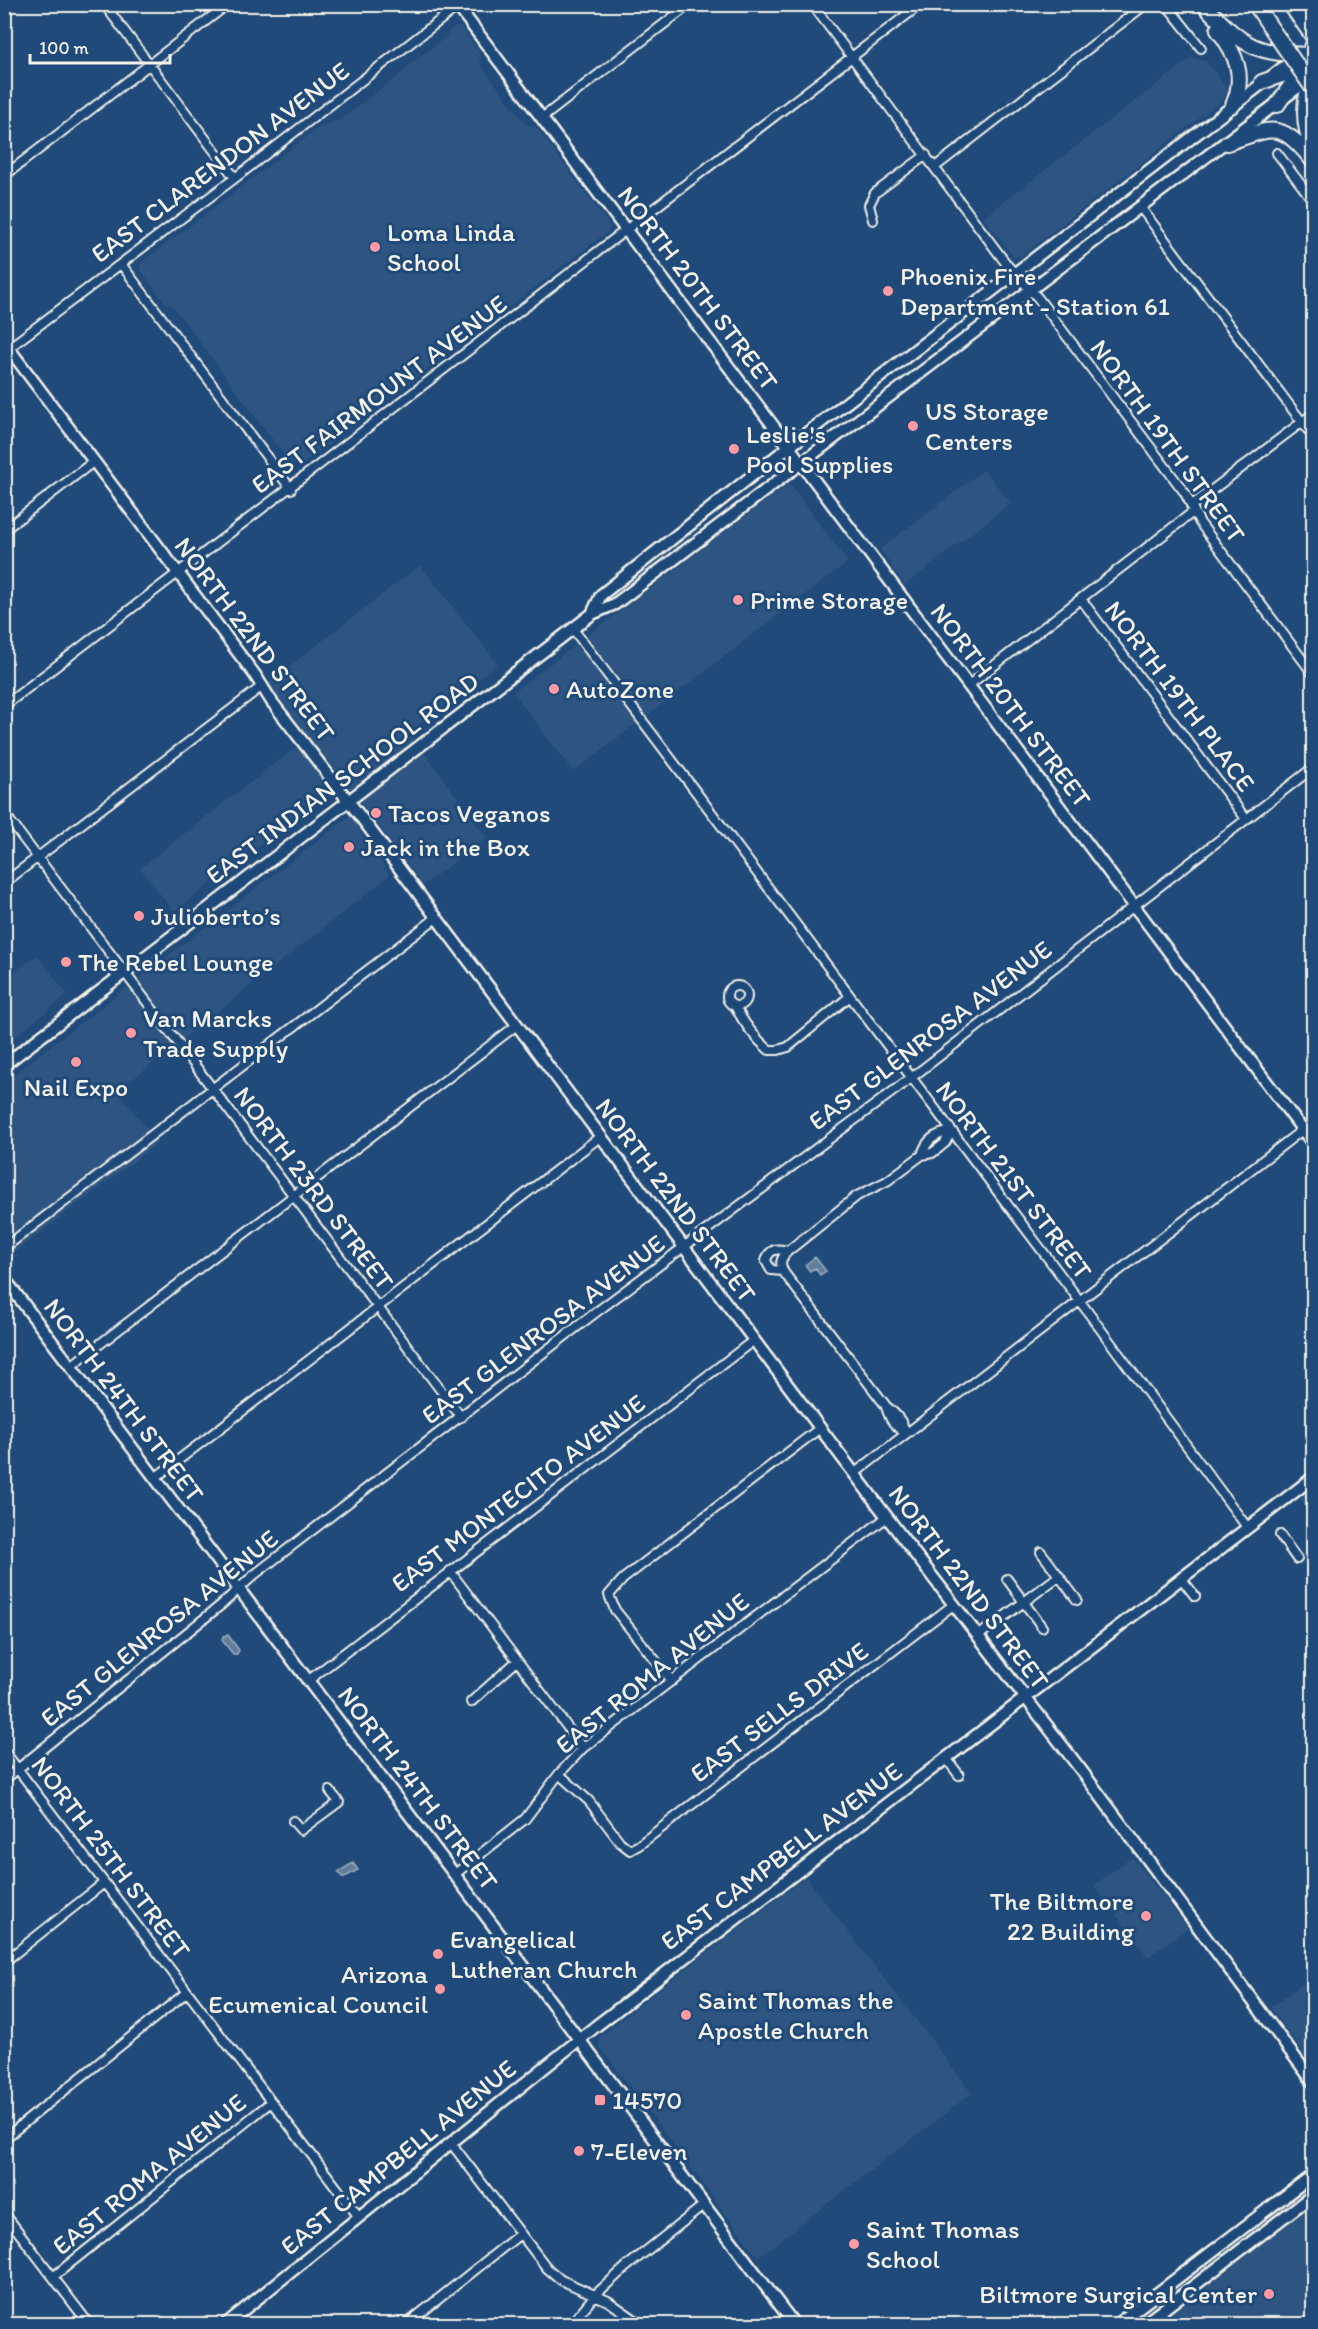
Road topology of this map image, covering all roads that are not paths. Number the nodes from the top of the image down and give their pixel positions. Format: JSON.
{"nodes":[{"id":1,"x":104,"y":4,"type":"edge"},
{"id":2,"x":228,"y":4,"type":"edge"},
{"id":3,"x":690,"y":4,"type":"edge"},
{"id":4,"x":812,"y":4,"type":"edge"},
{"id":5,"x":921,"y":4,"type":"edge"},
{"id":6,"x":1146,"y":4,"type":"edge"},
{"id":7,"x":1166,"y":4,"type":"edge"},
{"id":8,"x":1255,"y":4,"type":"edge"},
{"id":9,"x":458,"y":5,"type":"edge"},
{"id":10,"x":1205,"y":6,"type":"edge"},
{"id":11,"x":1291,"y":6,"type":"edge"},
{"id":12,"x":1314,"y":38,"type":"edge"},
{"id":13,"x":1201,"y":48,"type":"dead end"},
{"id":14,"x":852,"y":57,"type":"junction"},
{"id":15,"x":1311,"y":62,"type":"edge"},
{"id":16,"x":149,"y":66,"type":"junction"},
{"id":17,"x":1262,"y":82,"type":"joint"},
{"id":18,"x":1233,"y":105,"type":"junction"},
{"id":19,"x":1277,"y":105,"type":"joint"},
{"id":20,"x":542,"y":118,"type":"junction"},
{"id":21,"x":1227,"y":143,"type":"junction"},
{"id":22,"x":1314,"y":149,"type":"edge"},
{"id":23,"x":1277,"y":153,"type":"dead end"},
{"id":24,"x":926,"y":155,"type":"junction"},
{"id":25,"x":1314,"y":162,"type":"edge"},
{"id":26,"x":935,"y":167,"type":"junction"},
{"id":27,"x":4,"y":176,"type":"edge"},
{"id":28,"x":236,"y":178,"type":"junction"},
{"id":29,"x":1314,"y":202,"type":"edge"},
{"id":30,"x":1141,"y":208,"type":"junction"},
{"id":31,"x":873,"y":220,"type":"dead end"},
{"id":32,"x":627,"y":230,"type":"junction"},
{"id":33,"x":121,"y":264,"type":"junction"},
{"id":34,"x":1015,"y":273,"type":"junction"},
{"id":35,"x":1029,"y":289,"type":"junction"},
{"id":36,"x":6,"y":347,"type":"edge"},
{"id":37,"x":1314,"y":413,"type":"edge"},
{"id":38,"x":1301,"y":422,"type":"junction"},
{"id":39,"x":1314,"y":438,"type":"edge"},
{"id":40,"x":789,"y":446,"type":"junction"},
{"id":41,"x":93,"y":462,"type":"junction"},
{"id":42,"x":801,"y":463,"type":"junction"},
{"id":43,"x":291,"y":489,"type":"junction"},
{"id":44,"x":1192,"y":509,"type":"junction"},
{"id":45,"x":4,"y":530,"type":"edge"},
{"id":46,"x":178,"y":574,"type":"junction"},
{"id":47,"x":1081,"y":599,"type":"junction"},
{"id":48,"x":592,"y":614,"type":"junction"},
{"id":49,"x":573,"y":629,"type":"junction"},
{"id":50,"x":1314,"y":675,"type":"edge"},
{"id":51,"x":969,"y":685,"type":"junction"},
{"id":52,"x":261,"y":687,"type":"junction"},
{"id":53,"x":4,"y":706,"type":"edge"},
{"id":54,"x":1314,"y":767,"type":"edge"},
{"id":55,"x":348,"y":801,"type":"junction"},
{"id":56,"x":4,"y":813,"type":"edge"},
{"id":57,"x":1246,"y":819,"type":"junction"},
{"id":58,"x":38,"y":858,"type":"junction"},
{"id":59,"x":4,"y":883,"type":"edge"},
{"id":60,"x":1134,"y":905,"type":"junction"},
{"id":61,"x":436,"y":918,"type":"junction"},
{"id":62,"x":124,"y":974,"type":"junction"},
{"id":63,"x":849,"y":997,"type":"junction"},
{"id":64,"x":735,"y":1006,"type":"dead end"},
{"id":65,"x":518,"y":1025,"type":"junction"},
{"id":66,"x":4,"y":1065,"type":"edge"},
{"id":67,"x":911,"y":1078,"type":"junction"},
{"id":68,"x":213,"y":1088,"type":"junction"},
{"id":69,"x":1314,"y":1122,"type":"edge"},
{"id":70,"x":1302,"y":1130,"type":"junction"},
{"id":71,"x":951,"y":1132,"type":"junction"},
{"id":72,"x":601,"y":1136,"type":"junction"},
{"id":73,"x":1314,"y":1145,"type":"edge"},
{"id":74,"x":294,"y":1196,"type":"junction"},
{"id":75,"x":4,"y":1248,"type":"edge"},
{"id":76,"x":684,"y":1248,"type":"junction"},
{"id":77,"x":788,"y":1251,"type":"junction"},
{"id":78,"x":783,"y":1271,"type":"junction"},
{"id":79,"x":4,"y":1278,"type":"edge"},
{"id":80,"x":1079,"y":1301,"type":"junction"},
{"id":81,"x":378,"y":1308,"type":"junction"},
{"id":82,"x":754,"y":1340,"type":"junction"},
{"id":83,"x":71,"y":1366,"type":"junction"},
{"id":84,"x":461,"y":1417,"type":"junction"},
{"id":85,"x":820,"y":1428,"type":"junction"},
{"id":86,"x":906,"y":1433,"type":"junction"},
{"id":87,"x":855,"y":1473,"type":"junction"},
{"id":88,"x":1314,"y":1477,"type":"edge"},
{"id":89,"x":155,"y":1478,"type":"junction"},
{"id":90,"x":888,"y":1516,"type":"junction"},
{"id":91,"x":1247,"y":1527,"type":"junction"},
{"id":92,"x":1280,"y":1535,"type":"dead end"},
{"id":93,"x":1041,"y":1552,"type":"dead end"},
{"id":94,"x":1297,"y":1559,"type":"dead end"},
{"id":95,"x":450,"y":1571,"type":"junction"},
{"id":96,"x":1059,"y":1576,"type":"junction"},
{"id":97,"x":1181,"y":1578,"type":"junction"},
{"id":98,"x":1007,"y":1579,"type":"dead end"},
{"id":99,"x":238,"y":1588,"type":"junction"},
{"id":100,"x":1195,"y":1596,"type":"dead end"},
{"id":101,"x":1077,"y":1600,"type":"dead end"},
{"id":102,"x":1024,"y":1602,"type":"junction"},
{"id":103,"x":953,"y":1605,"type":"junction"},
{"id":104,"x":1042,"y":1627,"type":"dead end"},
{"id":105,"x":978,"y":1636,"type":"junction"},
{"id":106,"x":517,"y":1661,"type":"junction"},
{"id":107,"x":309,"y":1680,"type":"junction"},
{"id":108,"x":672,"y":1681,"type":"junction"},
{"id":109,"x":1024,"y":1697,"type":"junction"},
{"id":110,"x":471,"y":1702,"type":"dead end"},
{"id":111,"x":583,"y":1748,"type":"junction"},
{"id":112,"x":4,"y":1751,"type":"edge"},
{"id":113,"x":946,"y":1758,"type":"junction"},
{"id":114,"x":19,"y":1768,"type":"junction"},
{"id":115,"x":559,"y":1774,"type":"junction"},
{"id":116,"x":959,"y":1775,"type":"dead end"},
{"id":117,"x":4,"y":1780,"type":"edge"},
{"id":118,"x":330,"y":1791,"type":"dead end"},
{"id":119,"x":293,"y":1821,"type":"dead end"},
{"id":120,"x":455,"y":1874,"type":"junction"},
{"id":121,"x":104,"y":1883,"type":"junction"},
{"id":122,"x":4,"y":1962,"type":"edge"},
{"id":123,"x":187,"y":1992,"type":"junction"},
{"id":124,"x":580,"y":2040,"type":"junction"},
{"id":125,"x":1314,"y":2083,"type":"edge"},
{"id":126,"x":271,"y":2102,"type":"junction"},
{"id":127,"x":4,"y":2139,"type":"edge"},
{"id":128,"x":451,"y":2143,"type":"junction"},
{"id":129,"x":1314,"y":2174,"type":"edge"},
{"id":130,"x":1314,"y":2194,"type":"edge"},
{"id":131,"x":704,"y":2205,"type":"junction"},
{"id":132,"x":4,"y":2213,"type":"edge"},
{"id":133,"x":358,"y":2217,"type":"junction"},
{"id":134,"x":520,"y":2234,"type":"junction"},
{"id":135,"x":53,"y":2277,"type":"junction"},
{"id":136,"x":595,"y":2295,"type":"junction"},
{"id":137,"x":89,"y":2325,"type":"edge"},
{"id":138,"x":226,"y":2325,"type":"edge"},
{"id":139,"x":407,"y":2325,"type":"edge"},
{"id":140,"x":571,"y":2325,"type":"edge"},
{"id":141,"x":640,"y":2325,"type":"edge"},
{"id":142,"x":794,"y":2325,"type":"edge"},
{"id":143,"x":1117,"y":2325,"type":"edge"},
{"id":144,"x":1144,"y":2325,"type":"edge"}],
"edges":[{"from":1,"to":16,"type":"street"},
{"from":2,"to":16,"type":"street"},
{"from":3,"to":20,"type":"street"},
{"from":4,"to":14,"type":"street","name":"NORTH 19TH STREET"},
{"from":5,"to":14,"type":"street","name":"EAST FAIRMOUNT AVENUE"},
{"from":6,"to":26,"type":"street"},
{"from":7,"to":13,"type":"street"},
{"from":8,"to":15,"type":"highway","bridge":true},
{"from":9,"to":20,"type":"street","name":"NORTH 20TH STREET"},
{"from":9,"to":28,"type":"street","name":"EAST CLARENDON AVENUE"},
{"from":10,"to":15,"type":"highway"},
{"from":10,"to":18,"type":"highway"},
{"from":11,"to":12,"type":"highway"},
{"from":14,"to":24,"type":"street","name":"NORTH 19TH STREET"},
{"from":14,"to":32,"type":"street","name":"EAST FAIRMOUNT AVENUE"},
{"from":15,"to":17,"type":"highway"},
{"from":15,"to":19,"type":"highway"},
{"from":15,"to":22,"type":"highway"},
{"from":16,"to":27,"type":"street"},
{"from":16,"to":28,"type":"street"},
{"from":17,"to":18,"type":"street","name":"EAST INDIAN SCHOOL ROAD"},
{"from":18,"to":34,"type":"street","name":"EAST INDIAN SCHOOL ROAD"},
{"from":19,"to":21,"type":"street","name":"EAST INDIAN SCHOOL ROAD"},
{"from":20,"to":32,"type":"street","name":"NORTH 20TH STREET"},
{"from":21,"to":25,"type":"highway"},
{"from":21,"to":30,"type":"street","name":"EAST INDIAN SCHOOL ROAD"},
{"from":23,"to":29,"type":"street"},
{"from":24,"to":26,"type":"street","name":"NORTH 19TH STREET"},
{"from":24,"to":31,"type":"street"},
{"from":26,"to":34,"type":"street","name":"NORTH 19TH STREET"},
{"from":28,"to":33,"type":"street","name":"EAST CLARENDON AVENUE"},
{"from":30,"to":35,"type":"street","name":"EAST INDIAN SCHOOL ROAD"},
{"from":30,"to":38,"type":"street"},
{"from":32,"to":40,"type":"street","name":"NORTH 20TH STREET"},
{"from":32,"to":43,"type":"street","name":"EAST FAIRMOUNT AVENUE"},
{"from":33,"to":36,"type":"street","name":"EAST CLARENDON AVENUE"},
{"from":33,"to":43,"type":"street"},
{"from":34,"to":35,"type":"street","name":"NORTH 19TH STREET"},
{"from":34,"to":40,"type":"street","name":"EAST INDIAN SCHOOL ROAD"},
{"from":35,"to":42,"type":"street","name":"EAST INDIAN SCHOOL ROAD"},
{"from":35,"to":44,"type":"street","name":"NORTH 19TH STREET"},
{"from":36,"to":41,"type":"street","name":"NORTH 22ND STREET"},
{"from":37,"to":38,"type":"street"},
{"from":38,"to":39,"type":"street"},
{"from":38,"to":44,"type":"street"},
{"from":40,"to":42,"type":"street","name":"NORTH 20TH STREET"},
{"from":40,"to":48,"type":"street","name":"EAST INDIAN SCHOOL ROAD"},
{"from":41,"to":45,"type":"street"},
{"from":41,"to":46,"type":"street","name":"NORTH 22ND STREET"},
{"from":42,"to":48,"type":"street","name":"EAST INDIAN SCHOOL ROAD"},
{"from":42,"to":51,"type":"street","name":"NORTH 20TH STREET"},
{"from":43,"to":46,"type":"street","name":"EAST FAIRMOUNT AVENUE"},
{"from":44,"to":47,"type":"street"},
{"from":44,"to":50,"type":"street","name":"NORTH 19TH STREET"},
{"from":46,"to":52,"type":"street","name":"NORTH 22ND STREET"},
{"from":46,"to":53,"type":"street","name":"EAST FAIRMOUNT AVENUE"},
{"from":47,"to":51,"type":"street"},
{"from":47,"to":57,"type":"street","name":"NORTH 19TH PLACE"},
{"from":48,"to":49,"type":"street","name":"EAST INDIAN SCHOOL ROAD"},
{"from":49,"to":55,"type":"street","name":"EAST INDIAN SCHOOL ROAD"},
{"from":49,"to":63,"type":"street","name":"NORTH 21ST STREET"},
{"from":51,"to":60,"type":"street","name":"NORTH 20TH STREET"},
{"from":52,"to":55,"type":"street","name":"NORTH 22ND STREET"},
{"from":52,"to":58,"type":"street"},
{"from":54,"to":57,"type":"street","name":"EAST GLENROSA AVENUE"},
{"from":55,"to":61,"type":"street","name":"NORTH 22ND STREET"},
{"from":55,"to":62,"type":"street","name":"EAST INDIAN SCHOOL ROAD"},
{"from":56,"to":58,"type":"street","name":"NORTH 23RD STREET"},
{"from":57,"to":60,"type":"street","name":"EAST GLENROSA AVENUE"},
{"from":58,"to":59,"type":"street"},
{"from":58,"to":62,"type":"street","name":"NORTH 23RD STREET"},
{"from":60,"to":67,"type":"street","name":"EAST GLENROSA AVENUE"},
{"from":60,"to":70,"type":"street","name":"NORTH 20TH STREET"},
{"from":61,"to":65,"type":"street","name":"NORTH 22ND STREET"},
{"from":61,"to":68,"type":"street"},
{"from":62,"to":66,"type":"street","name":"EAST INDIAN SCHOOL ROAD"},
{"from":62,"to":68,"type":"street","name":"NORTH 23RD STREET"},
{"from":63,"to":64,"type":"street"},
{"from":63,"to":67,"type":"street","name":"NORTH 21ST STREET"},
{"from":65,"to":72,"type":"street","name":"NORTH 22ND STREET"},
{"from":65,"to":74,"type":"street"},
{"from":67,"to":71,"type":"street","name":"NORTH 21ST STREET"},
{"from":67,"to":76,"type":"street","name":"EAST GLENROSA AVENUE"},
{"from":68,"to":74,"type":"street","name":"NORTH 23RD STREET"},
{"from":68,"to":75,"type":"street"},
{"from":69,"to":70,"type":"street"},
{"from":70,"to":73,"type":"street","name":"NORTH 20TH STREET"},
{"from":70,"to":80,"type":"street"},
{"from":71,"to":77,"type":"street"},
{"from":71,"to":80,"type":"street","name":"NORTH 21ST STREET"},
{"from":72,"to":76,"type":"street","name":"NORTH 22ND STREET"},
{"from":72,"to":81,"type":"street"},
{"from":74,"to":81,"type":"street","name":"NORTH 23RD STREET"},
{"from":74,"to":83,"type":"street"},
{"from":76,"to":82,"type":"street","name":"NORTH 22ND STREET"},
{"from":76,"to":84,"type":"street","name":"EAST GLENROSA AVENUE"},
{"from":77,"to":78,"type":"street"},
{"from":77,"to":78,"type":"street"},
{"from":78,"to":86,"type":"street"},
{"from":79,"to":83,"type":"street","name":"NORTH 24TH STREET"},
{"from":80,"to":86,"type":"street"},
{"from":80,"to":91,"type":"street","name":"NORTH 21ST STREET"},
{"from":81,"to":84,"type":"street","name":"NORTH 23RD STREET"},
{"from":81,"to":89,"type":"street"},
{"from":82,"to":85,"type":"street","name":"NORTH 22ND STREET"},
{"from":82,"to":95,"type":"street","name":"EAST MONTECITO AVENUE"},
{"from":83,"to":89,"type":"street","name":"NORTH 24TH STREET"},
{"from":84,"to":99,"type":"street","name":"EAST GLENROSA AVENUE"},
{"from":85,"to":87,"type":"street","name":"NORTH 22ND STREET"},
{"from":85,"to":108,"type":"street"},
{"from":86,"to":87,"type":"street"},
{"from":87,"to":90,"type":"street","name":"NORTH 22ND STREET"},
{"from":88,"to":91,"type":"street","name":"EAST CAMPBELL AVENUE"},
{"from":89,"to":99,"type":"street","name":"NORTH 24TH STREET"},
{"from":90,"to":103,"type":"street","name":"NORTH 22ND STREET"},
{"from":90,"to":108,"type":"street","name":"EAST ROMA AVENUE"},
{"from":91,"to":97,"type":"street","name":"EAST CAMPBELL AVENUE"},
{"from":92,"to":94,"type":"street"},
{"from":93,"to":96,"type":"street"},
{"from":95,"to":106,"type":"street"},
{"from":95,"to":107,"type":"street","name":"EAST MONTECITO AVENUE"},
{"from":96,"to":101,"type":"street"},
{"from":96,"to":102,"type":"street"},
{"from":97,"to":100,"type":"street"},
{"from":97,"to":109,"type":"street","name":"EAST CAMPBELL AVENUE"},
{"from":98,"to":102,"type":"street"},
{"from":99,"to":107,"type":"street","name":"NORTH 24TH STREET"},
{"from":99,"to":114,"type":"street","name":"EAST GLENROSA AVENUE"},
{"from":102,"to":104,"type":"street"},
{"from":102,"to":105,"type":"street"},
{"from":103,"to":105,"type":"street","name":"NORTH 22ND STREET"},
{"from":103,"to":115,"type":"street","name":"EAST SELLS DRIVE"},
{"from":105,"to":109,"type":"street","name":"NORTH 22ND STREET"},
{"from":106,"to":110,"type":"street"},
{"from":106,"to":111,"type":"street"},
{"from":107,"to":120,"type":"street","name":"NORTH 24TH STREET"},
{"from":108,"to":111,"type":"street","name":"EAST ROMA AVENUE"},
{"from":109,"to":113,"type":"street","name":"EAST CAMPBELL AVENUE"},
{"from":109,"to":125,"type":"street","name":"NORTH 22ND STREET"},
{"from":111,"to":115,"type":"street","name":"EAST ROMA AVENUE"},
{"from":112,"to":114,"type":"street","name":"NORTH 25TH STREET"},
{"from":113,"to":116,"type":"street"},
{"from":113,"to":124,"type":"street","name":"EAST CAMPBELL AVENUE"},
{"from":114,"to":117,"type":"street","name":"EAST GLENROSA AVENUE"},
{"from":114,"to":121,"type":"street","name":"NORTH 25TH STREET"},
{"from":115,"to":120,"type":"street","name":"EAST ROMA AVENUE"},
{"from":118,"to":119,"type":"street"},
{"from":120,"to":124,"type":"street","name":"NORTH 24TH STREET"},
{"from":121,"to":122,"type":"street"},
{"from":121,"to":123,"type":"street","name":"NORTH 25TH STREET"},
{"from":123,"to":126,"type":"street","name":"NORTH 25TH STREET"},
{"from":123,"to":127,"type":"street"},
{"from":124,"to":128,"type":"street","name":"EAST CAMPBELL AVENUE"},
{"from":124,"to":131,"type":"street","name":"NORTH 24TH STREET"},
{"from":126,"to":133,"type":"street","name":"NORTH 25TH STREET"},
{"from":126,"to":135,"type":"street","name":"EAST ROMA AVENUE"},
{"from":128,"to":133,"type":"street","name":"EAST CAMPBELL AVENUE"},
{"from":128,"to":134,"type":"street"},
{"from":129,"to":143,"type":"street"},
{"from":130,"to":144,"type":"street"},
{"from":131,"to":136,"type":"street"},
{"from":131,"to":142,"type":"street","name":"NORTH 24TH STREET"},
{"from":132,"to":135,"type":"street"},
{"from":133,"to":138,"type":"street","name":"EAST CAMPBELL AVENUE"},
{"from":134,"to":136,"type":"street"},
{"from":134,"to":139,"type":"street"},
{"from":135,"to":137,"type":"street"},
{"from":136,"to":140,"type":"street"},
{"from":136,"to":141,"type":"street"}]}
